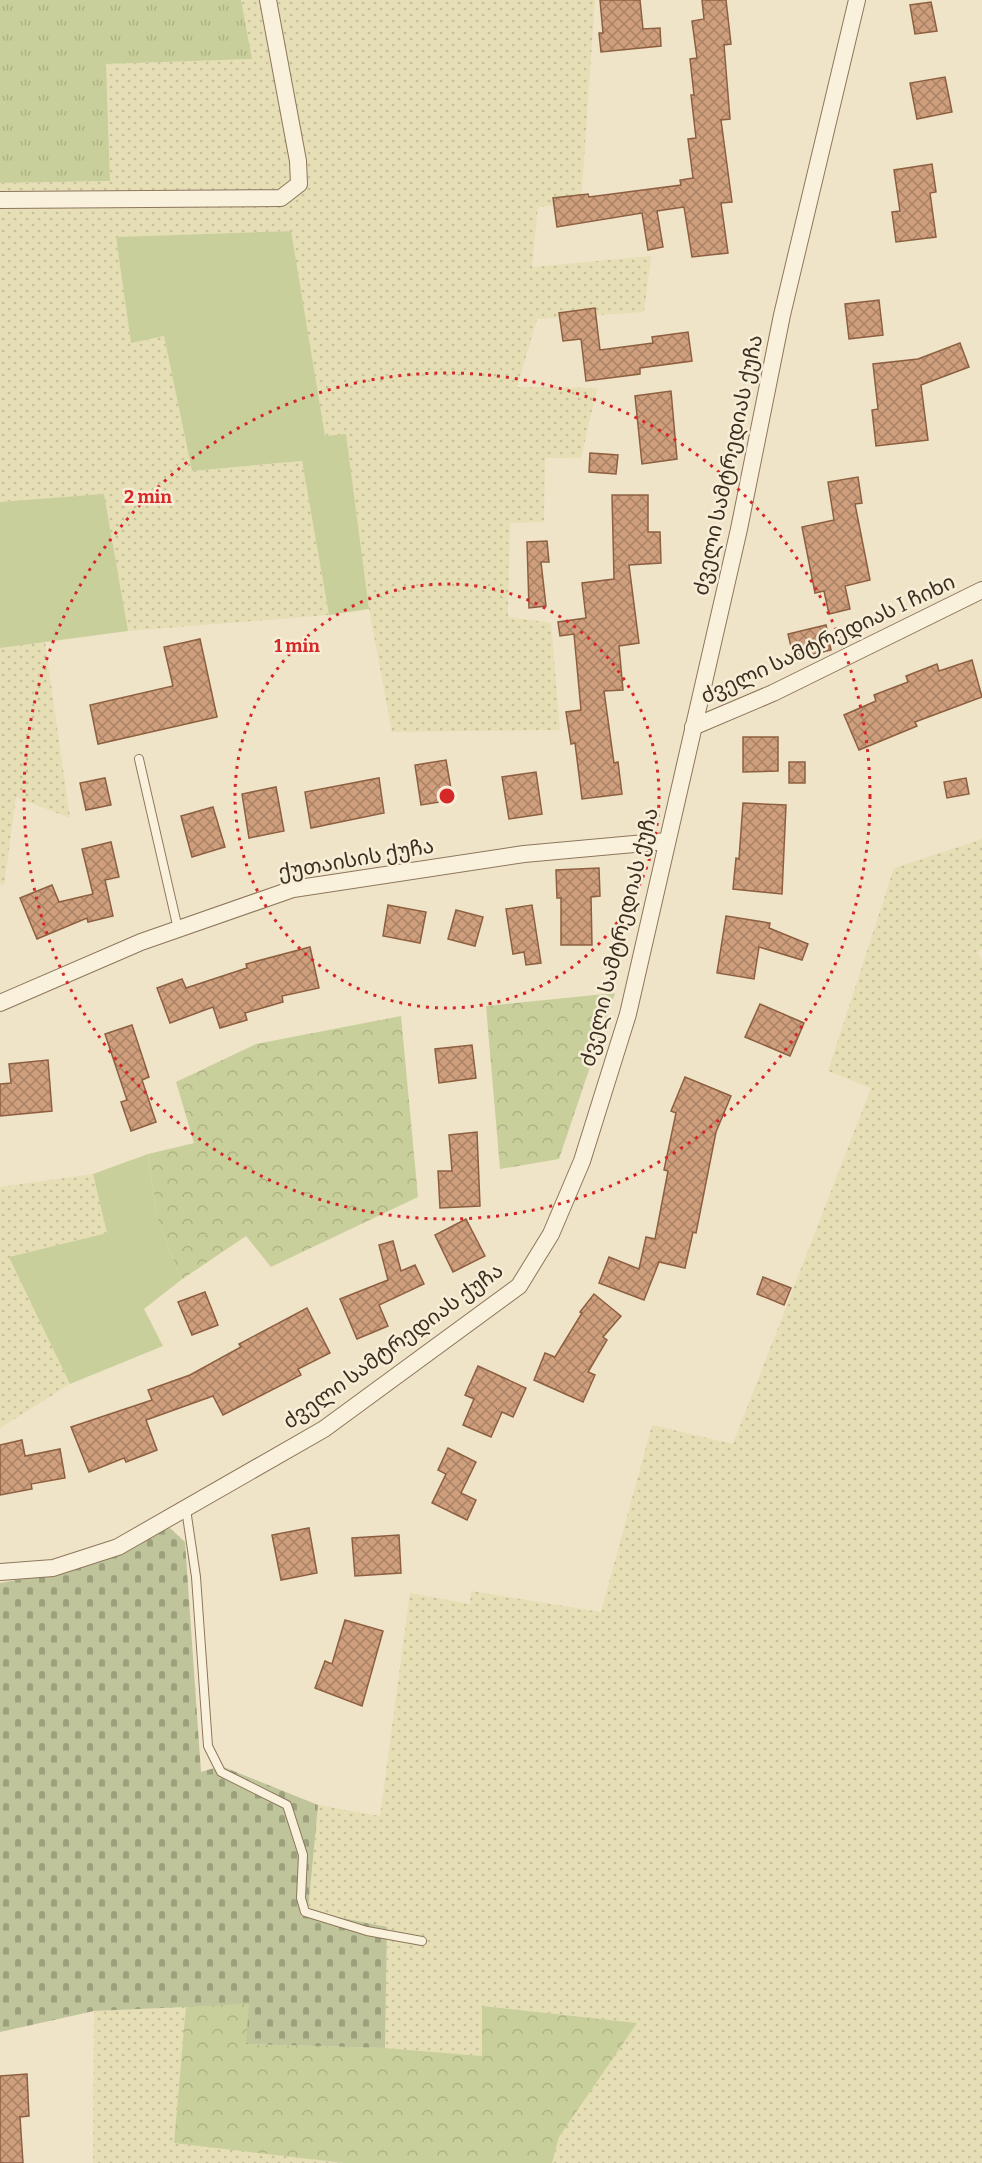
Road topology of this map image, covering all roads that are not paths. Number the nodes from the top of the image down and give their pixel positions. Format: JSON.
{"nodes":[{"id":1,"x":268,"y":0,"type":"edge"},
{"id":2,"x":857,"y":0,"type":"edge"},
{"id":3,"x":0,"y":200,"type":"edge"},
{"id":4,"x":982,"y":590,"type":"edge"},
{"id":5,"x":693,"y":727,"type":"junction"},
{"id":6,"x":139,"y":759,"type":"dead end"},
{"id":7,"x":667,"y":841,"type":"junction"},
{"id":8,"x":178,"y":928,"type":"junction"},
{"id":9,"x":0,"y":1004,"type":"edge"},
{"id":10,"x":186,"y":1509,"type":"junction"},
{"id":11,"x":0,"y":1572,"type":"edge"},
{"id":12,"x":422,"y":1941,"type":"dead end"}],
"edges":[{"from":1,"to":3,"type":"street"},
{"from":2,"to":5,"type":"street","name":"ძველი სამტრედიას ქუჩა"},
{"from":4,"to":5,"type":"street","name":"ძველი სამტრედიას I ჩიხი"},
{"from":5,"to":7,"type":"street","name":"ძველი სამტრედიას ქუჩა"},
{"from":6,"to":8,"type":"lane"},
{"from":7,"to":8,"type":"street","name":"ქუთაისის ქუჩა"},
{"from":7,"to":10,"type":"street","name":"ძველი სამტრედიას ქუჩა"},
{"from":8,"to":9,"type":"street","name":"ქუთაისის ქუჩა"},
{"from":10,"to":11,"type":"street","name":"ძველი სამტრედიას ქუჩა"},
{"from":10,"to":12,"type":"lane"}]}
